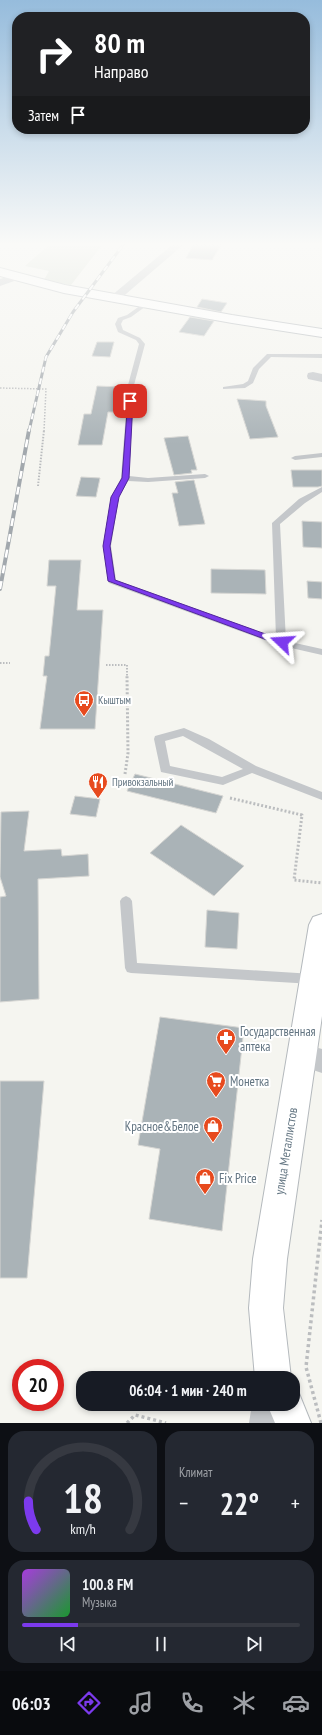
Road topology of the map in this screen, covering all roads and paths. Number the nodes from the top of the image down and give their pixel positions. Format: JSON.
{"nodes":[{"id":1,"x":136,"y":311,"type":"edge"},
{"id":2,"x":191,"y":311,"type":"edge"},
{"id":3,"x":322,"y":333,"type":"edge"},
{"id":4,"x":322,"y":356,"type":"edge"},
{"id":5,"x":0,"y":388,"type":"edge"},
{"id":6,"x":224,"y":388,"type":"dead end"},
{"id":7,"x":322,"y":455,"type":"edge"},
{"id":8,"x":295,"y":458,"type":"dead end"},
{"id":9,"x":205,"y":476,"type":"dead end"},
{"id":10,"x":125,"y":478,"type":"junction"},
{"id":11,"x":38,"y":486,"type":"dead end"},
{"id":12,"x":322,"y":489,"type":"edge"},
{"id":13,"x":282,"y":642,"type":"junction"},
{"id":14,"x":322,"y":652,"type":"edge"},
{"id":15,"x":0,"y":663,"type":"edge"},
{"id":16,"x":10,"y":663,"type":"dead end"},
{"id":17,"x":106,"y":665,"type":"dead end"},
{"id":18,"x":252,"y":769,"type":"junction"},
{"id":19,"x":125,"y":774,"type":"dead end"},
{"id":20,"x":322,"y":796,"type":"edge"},
{"id":21,"x":230,"y":798,"type":"dead end"},
{"id":22,"x":322,"y":883,"type":"edge"},
{"id":23,"x":126,"y":901,"type":"dead end"},
{"id":24,"x":322,"y":925,"type":"edge"},
{"id":25,"x":313,"y":979,"type":"junction"},
{"id":26,"x":311,"y":1058,"type":"edge"},
{"id":27,"x":322,"y":1220,"type":"edge"},
{"id":28,"x":272,"y":1371,"type":"edge"},
{"id":29,"x":267,"y":1411,"type":"edge"},
{"id":30,"x":287,"y":1411,"type":"edge"},
{"id":31,"x":127,"y":1423,"type":"edge"},
{"id":32,"x":166,"y":1423,"type":"edge"},
{"id":33,"x":265,"y":1423,"type":"edge"},
{"id":34,"x":293,"y":1423,"type":"edge"},
{"id":35,"x":321,"y":1423,"type":"edge"}],
"edges":[{"from":1,"to":10,"type":"lane"},
{"from":2,"to":3,"type":"main road"},
{"from":4,"to":6,"type":"lane"},
{"from":5,"to":11,"type":"path"},
{"from":7,"to":8,"type":"lane"},
{"from":9,"to":10,"type":"lane"},
{"from":10,"to":13,"type":"lane"},
{"from":12,"to":13,"type":"lane"},
{"from":13,"to":14,"type":"lane"},
{"from":15,"to":16,"type":"path"},
{"from":17,"to":19,"type":"path"},
{"from":18,"to":18,"type":"lane"},
{"from":18,"to":20,"type":"lane"},
{"from":21,"to":22,"type":"path"},
{"from":23,"to":25,"type":"lane"},
{"from":24,"to":25,"type":"main road","name":"улица Металлистов"},
{"from":25,"to":26,"type":"main road","name":"улица Металлистов"},
{"from":26,"to":28,"type":"main road","name":"улица Металлистов"},
{"from":27,"to":35,"type":"path"},
{"from":29,"to":33,"type":"street"},
{"from":30,"to":34,"type":"main road"},
{"from":31,"to":32,"type":"path"}]}
